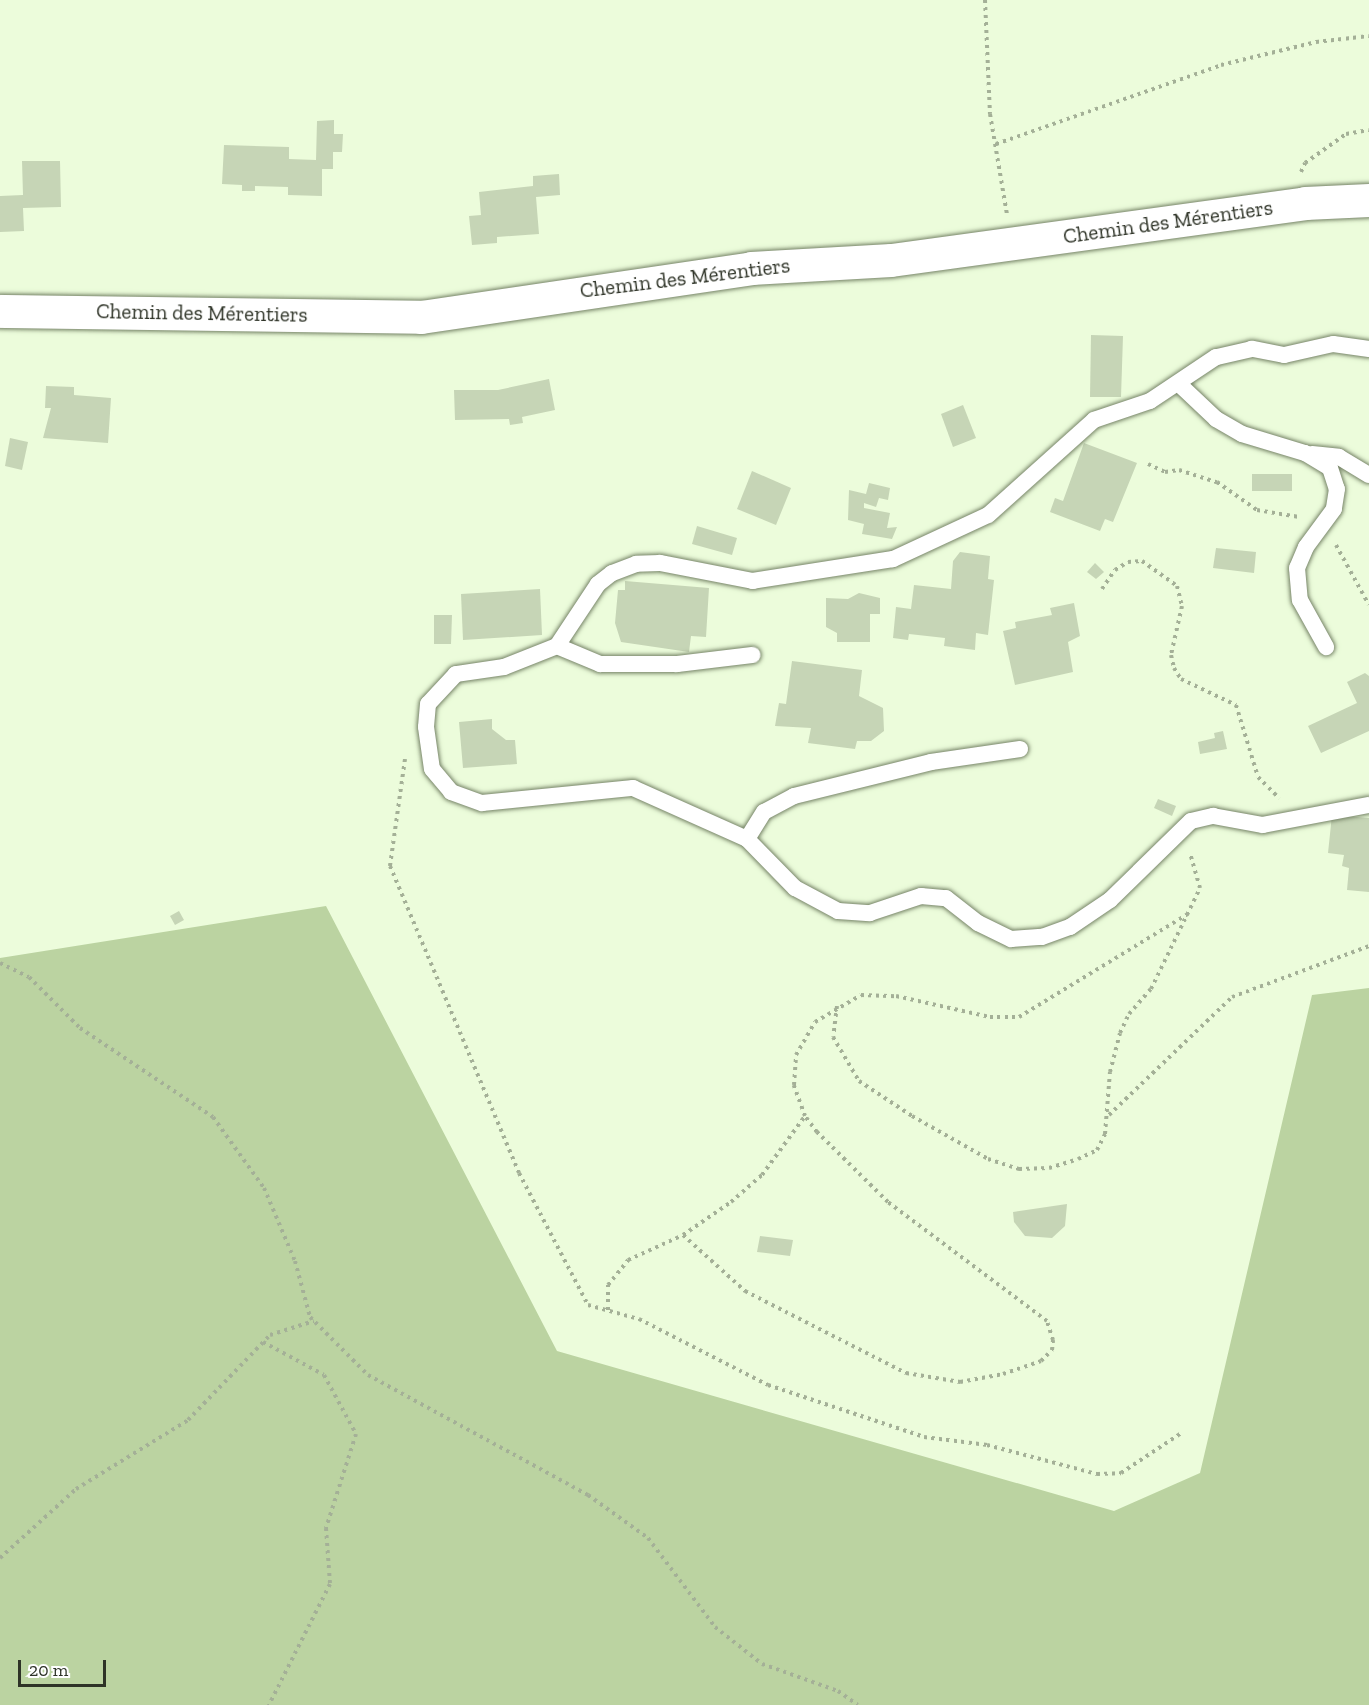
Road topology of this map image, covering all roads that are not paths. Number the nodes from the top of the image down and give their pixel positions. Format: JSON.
{"nodes":[{"id":1,"x":1369,"y":200,"type":"edge"},
{"id":2,"x":1305,"y":203,"type":"junction"},
{"id":3,"x":1369,"y":217,"type":"edge"},
{"id":4,"x":0,"y":311,"type":"edge"},
{"id":5,"x":1369,"y":349,"type":"edge"},
{"id":6,"x":1179,"y":384,"type":"junction"},
{"id":7,"x":1305,"y":453,"type":"junction"},
{"id":8,"x":1369,"y":475,"type":"edge"},
{"id":9,"x":557,"y":646,"type":"junction"},
{"id":10,"x":1326,"y":647,"type":"dead end"},
{"id":11,"x":752,"y":655,"type":"dead end"},
{"id":12,"x":1020,"y":748,"type":"dead end"},
{"id":13,"x":1369,"y":805,"type":"edge"},
{"id":14,"x":747,"y":839,"type":"junction"}],
"edges":[{"from":1,"to":2,"type":"street","name":"Chemin des Mérentiers"},
{"from":2,"to":3,"type":"lane"},
{"from":2,"to":4,"type":"street","name":"Chemin des Mérentiers"},
{"from":5,"to":6,"type":"lane"},
{"from":6,"to":7,"type":"lane"},
{"from":6,"to":9,"type":"lane"},
{"from":7,"to":8,"type":"lane"},
{"from":7,"to":10,"type":"lane"},
{"from":9,"to":11,"type":"lane"},
{"from":9,"to":14,"type":"lane"},
{"from":12,"to":14,"type":"lane"},
{"from":13,"to":14,"type":"lane"}]}
